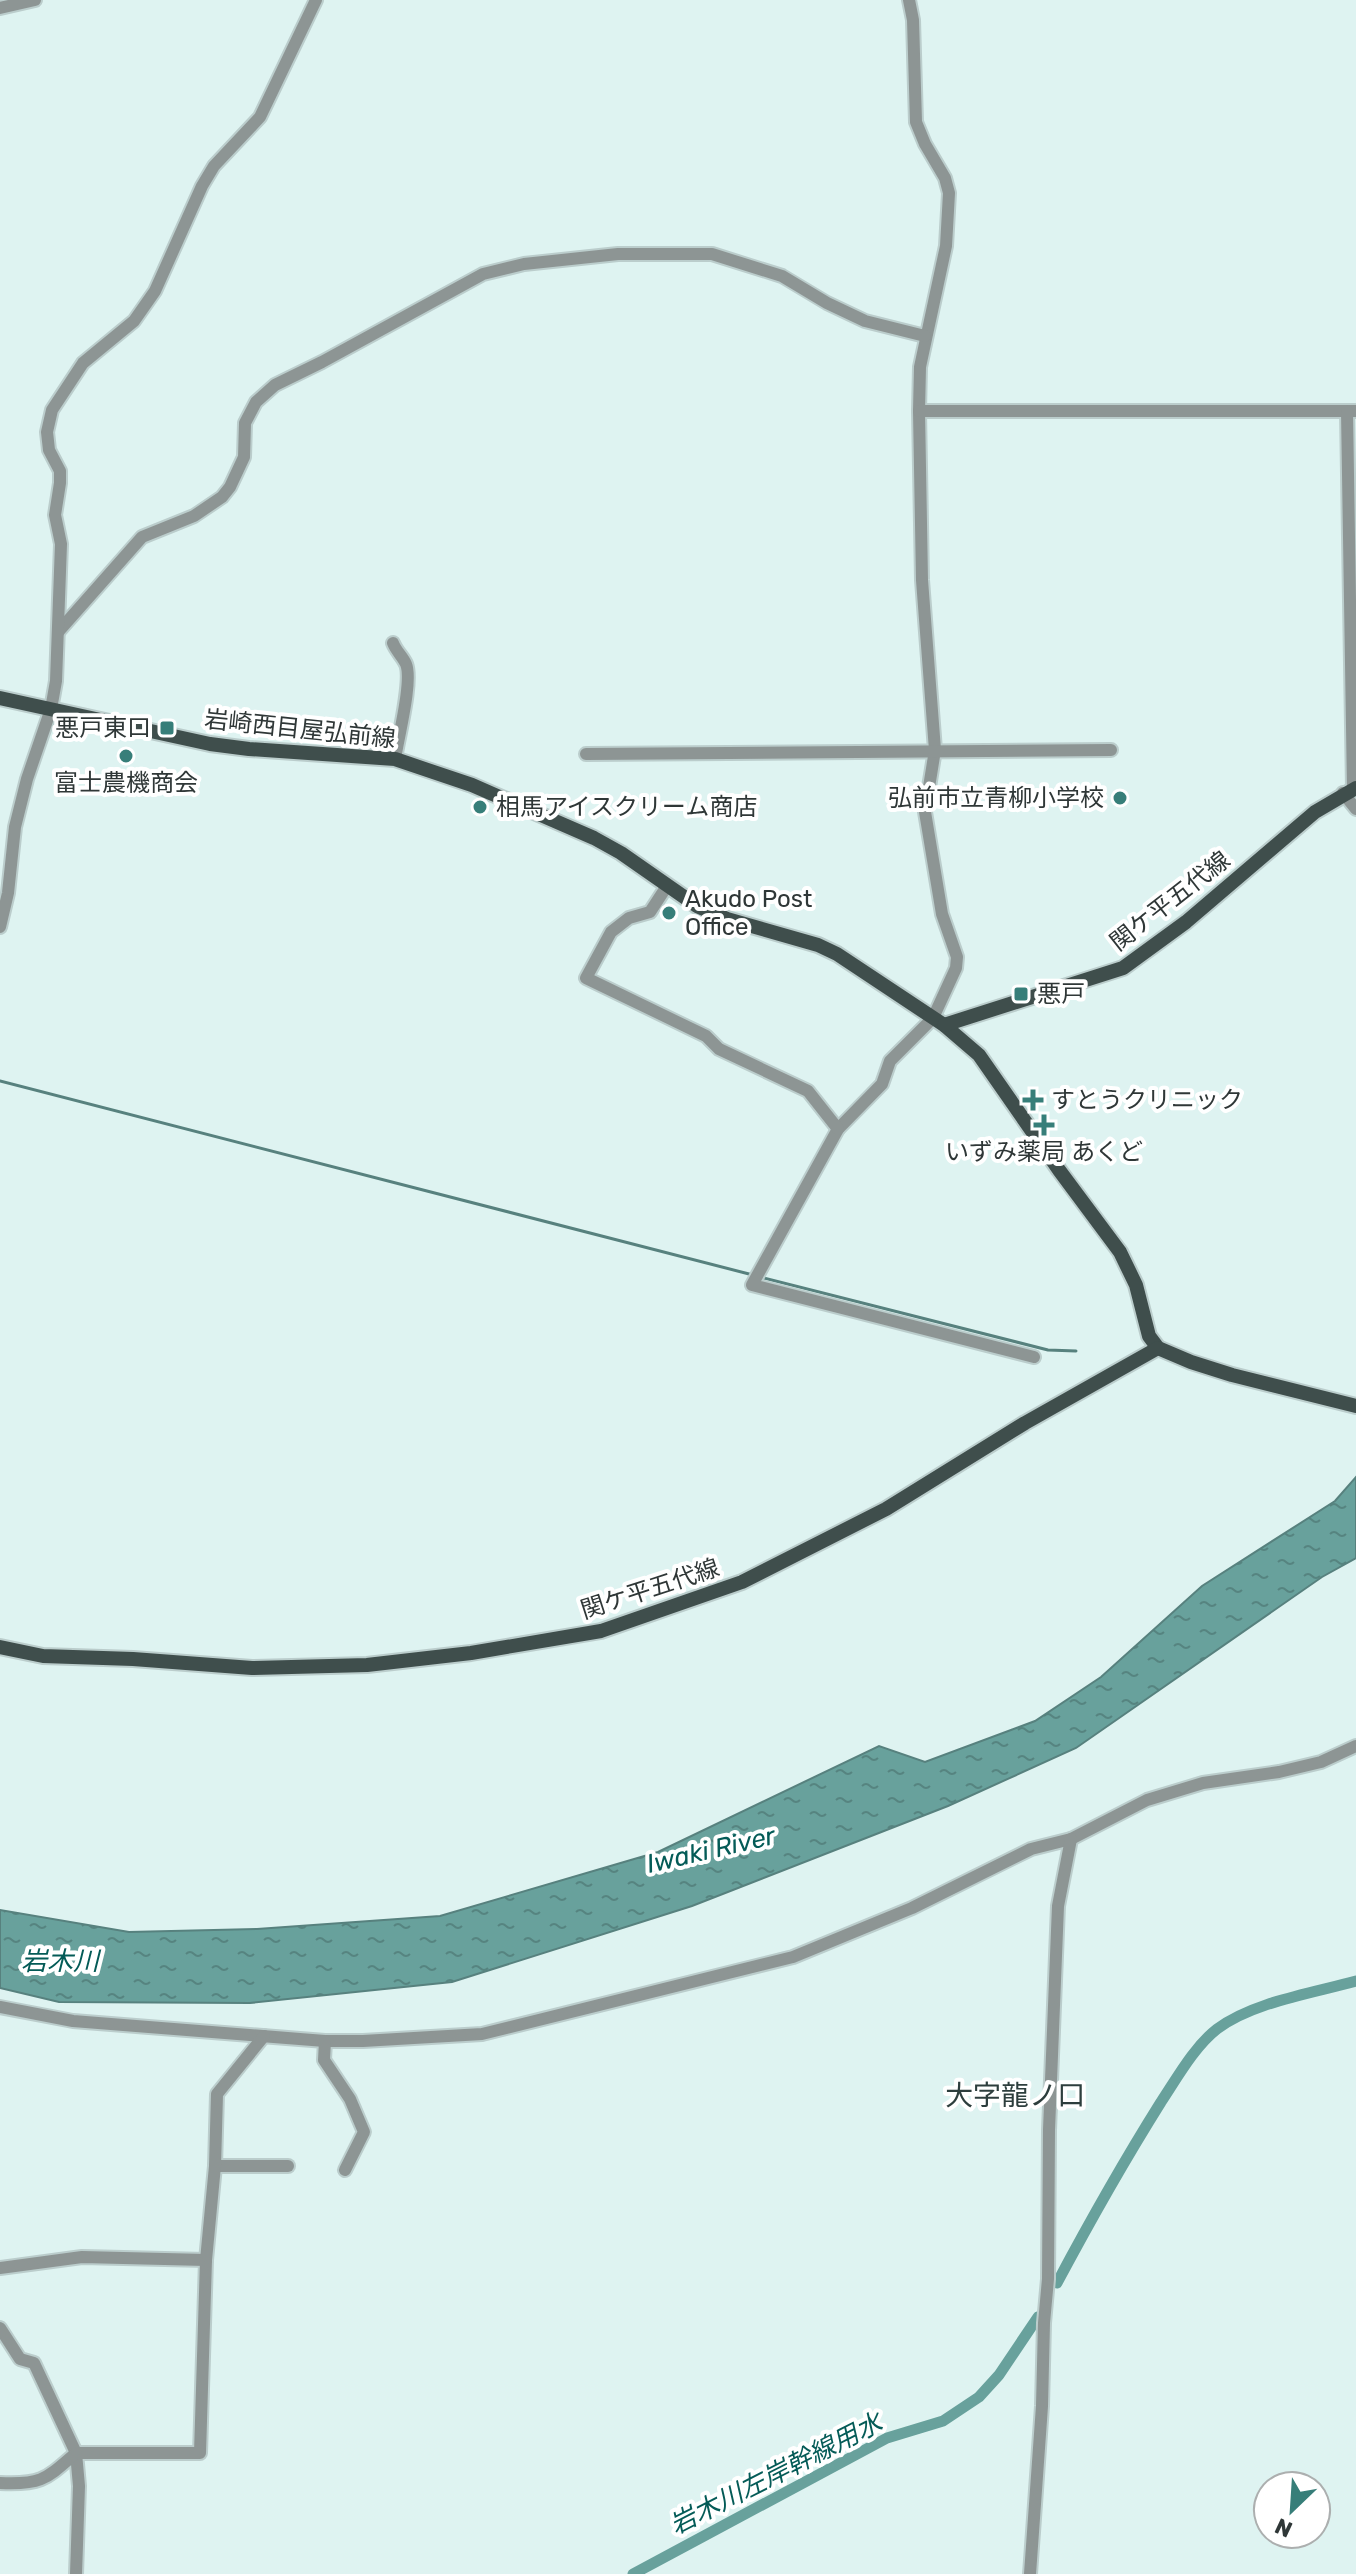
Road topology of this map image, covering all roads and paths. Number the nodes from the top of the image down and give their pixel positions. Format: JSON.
{"nodes":[{"id":1,"x":35,"y":0,"type":"edge"},
{"id":2,"x":316,"y":0,"type":"edge"},
{"id":3,"x":909,"y":0,"type":"edge"},
{"id":4,"x":0,"y":8,"type":"edge"},
{"id":5,"x":925,"y":336,"type":"junction"},
{"id":6,"x":919,"y":411,"type":"junction"},
{"id":7,"x":1351,"y":411,"type":"edge"},
{"id":8,"x":58,"y":632,"type":"junction"},
{"id":9,"x":393,"y":643,"type":"dead end"},
{"id":10,"x":0,"y":698,"type":"edge"},
{"id":11,"x":51,"y":709,"type":"junction"},
{"id":12,"x":935,"y":750,"type":"junction"},
{"id":13,"x":1111,"y":750,"type":"dead end"},
{"id":14,"x":586,"y":754,"type":"dead end"},
{"id":15,"x":395,"y":759,"type":"junction"},
{"id":16,"x":1351,"y":790,"type":"edge"},
{"id":17,"x":1356,"y":809,"type":"edge"},
{"id":18,"x":667,"y":886,"type":"junction"},
{"id":19,"x":0,"y":927,"type":"edge"},
{"id":20,"x":939,"y":1022,"type":"junction"},
{"id":21,"x":838,"y":1129,"type":"junction"},
{"id":22,"x":1158,"y":1348,"type":"junction"},
{"id":23,"x":1034,"y":1357,"type":"dead end"},
{"id":24,"x":1356,"y":1406,"type":"edge"},
{"id":25,"x":0,"y":1647,"type":"edge"},
{"id":26,"x":1356,"y":1746,"type":"edge"},
{"id":27,"x":1071,"y":1839,"type":"junction"},
{"id":28,"x":4,"y":2008,"type":"edge"},
{"id":29,"x":0,"y":2020,"type":"edge"},
{"id":30,"x":264,"y":2036,"type":"junction"},
{"id":31,"x":325,"y":2041,"type":"junction"},
{"id":32,"x":215,"y":2166,"type":"junction"},
{"id":33,"x":288,"y":2166,"type":"dead end"},
{"id":34,"x":345,"y":2170,"type":"dead end"},
{"id":35,"x":206,"y":2260,"type":"junction"},
{"id":36,"x":0,"y":2268,"type":"edge"},
{"id":37,"x":0,"y":2328,"type":"edge"},
{"id":38,"x":76,"y":2453,"type":"junction"},
{"id":39,"x":0,"y":2483,"type":"edge"},
{"id":40,"x":76,"y":2574,"type":"edge"},
{"id":41,"x":1030,"y":2574,"type":"edge"}],
"edges":[{"from":1,"to":4,"type":"street"},
{"from":2,"to":8,"type":"street"},
{"from":3,"to":5,"type":"street"},
{"from":5,"to":6,"type":"street"},
{"from":5,"to":8,"type":"street"},
{"from":6,"to":7,"type":"street"},
{"from":6,"to":12,"type":"street"},
{"from":7,"to":16,"type":"street"},
{"from":8,"to":11,"type":"street"},
{"from":9,"to":15,"type":"street"},
{"from":10,"to":11,"type":"main road","name":"岩崎西目屋弘前線"},
{"from":11,"to":15,"type":"main road","name":"岩崎西目屋弘前線"},
{"from":11,"to":19,"type":"street"},
{"from":12,"to":13,"type":"street"},
{"from":12,"to":14,"type":"street"},
{"from":12,"to":20,"type":"street"},
{"from":15,"to":18,"type":"main road","name":"岩崎西目屋弘前線"},
{"from":16,"to":17,"type":"street"},
{"from":16,"to":20,"type":"main road","name":"関ケ平五代線"},
{"from":18,"to":20,"type":"main road","name":"岩崎西目屋弘前線"},
{"from":18,"to":21,"type":"street"},
{"from":20,"to":21,"type":"street"},
{"from":20,"to":22,"type":"main road","name":"岩崎西目屋弘前線"},
{"from":21,"to":23,"type":"street"},
{"from":22,"to":24,"type":"main road"},
{"from":22,"to":25,"type":"main road","name":"関ケ平五代線"},
{"from":26,"to":27,"type":"street"},
{"from":27,"to":31,"type":"street"},
{"from":27,"to":41,"type":"street"},
{"from":28,"to":29,"type":"street"},
{"from":28,"to":30,"type":"street"},
{"from":30,"to":31,"type":"street"},
{"from":30,"to":32,"type":"street"},
{"from":31,"to":34,"type":"street"},
{"from":32,"to":33,"type":"street"},
{"from":32,"to":35,"type":"street"},
{"from":35,"to":36,"type":"street"},
{"from":35,"to":38,"type":"street"},
{"from":37,"to":38,"type":"street"},
{"from":38,"to":39,"type":"street"},
{"from":38,"to":40,"type":"street"}]}
